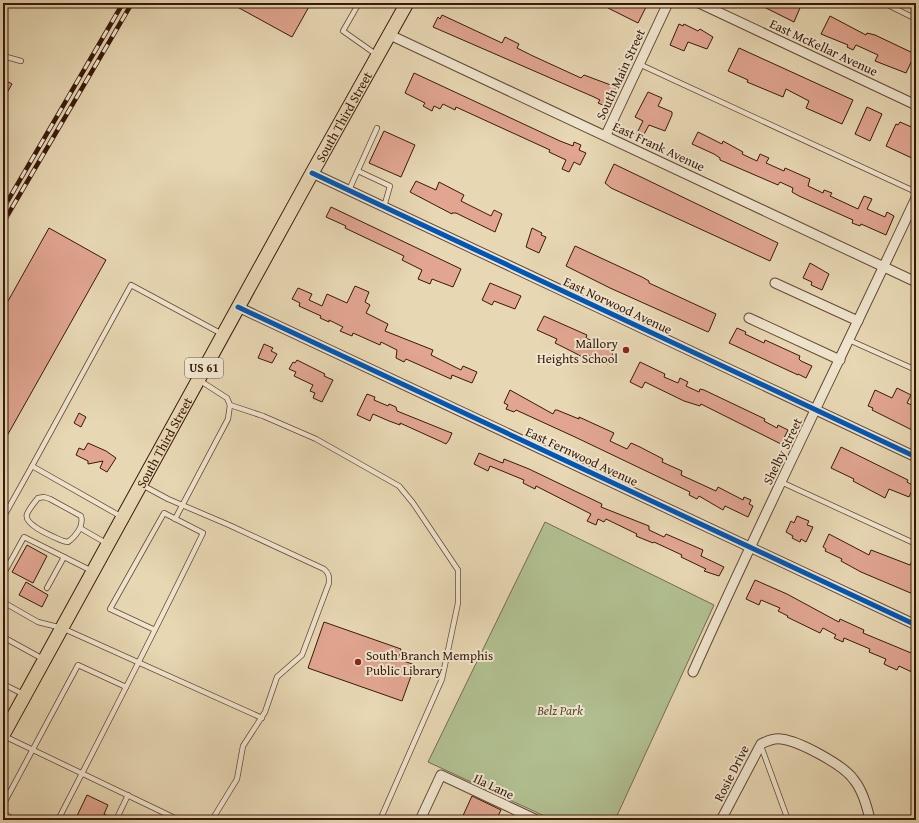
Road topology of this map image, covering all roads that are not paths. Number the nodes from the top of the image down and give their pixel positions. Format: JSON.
{"nodes":[{"id":1,"x":359,"y":3,"type":"edge"},
{"id":2,"x":408,"y":3,"type":"edge"},
{"id":3,"x":668,"y":3,"type":"edge"},
{"id":4,"x":700,"y":3,"type":"edge"},
{"id":5,"x":884,"y":3,"type":"edge"},
{"id":6,"x":916,"y":19,"type":"edge"},
{"id":7,"x":390,"y":34,"type":"junction"},
{"id":8,"x":3,"y":56,"type":"edge"},
{"id":9,"x":378,"y":56,"type":"junction"},
{"id":10,"x":21,"y":61,"type":"dead end"},
{"id":11,"x":639,"y":64,"type":"junction"},
{"id":12,"x":916,"y":105,"type":"edge"},
{"id":13,"x":377,"y":128,"type":"dead end"},
{"id":14,"x":606,"y":135,"type":"junction"},
{"id":15,"x":358,"y":171,"type":"junction"},
{"id":16,"x":312,"y":173,"type":"junction"},
{"id":17,"x":349,"y":190,"type":"junction"},
{"id":18,"x":916,"y":192,"type":"edge"},
{"id":19,"x":916,"y":198,"type":"edge"},
{"id":20,"x":384,"y":207,"type":"junction"},
{"id":21,"x":884,"y":267,"type":"junction"},
{"id":22,"x":916,"y":282,"type":"edge"},
{"id":23,"x":775,"y":283,"type":"dead end"},
{"id":24,"x":238,"y":307,"type":"junction"},
{"id":25,"x":749,"y":318,"type":"dead end"},
{"id":26,"x":858,"y":321,"type":"junction"},
{"id":27,"x":223,"y":334,"type":"junction"},
{"id":28,"x":849,"y":340,"type":"junction"},
{"id":29,"x":840,"y":360,"type":"junction"},
{"id":30,"x":916,"y":370,"type":"edge"},
{"id":31,"x":198,"y":379,"type":"junction"},
{"id":32,"x":230,"y":405,"type":"junction"},
{"id":33,"x":816,"y":411,"type":"junction"},
{"id":34,"x":916,"y":457,"type":"edge"},
{"id":35,"x":32,"y":466,"type":"junction"},
{"id":36,"x":781,"y":482,"type":"junction"},
{"id":37,"x":140,"y":484,"type":"junction"},
{"id":38,"x":182,"y":505,"type":"junction"},
{"id":39,"x":3,"y":518,"type":"edge"},
{"id":40,"x":122,"y":518,"type":"junction"},
{"id":41,"x":175,"y":519,"type":"junction"},
{"id":42,"x":80,"y":528,"type":"junction"},
{"id":43,"x":108,"y":544,"type":"junction"},
{"id":44,"x":916,"y":544,"type":"edge"},
{"id":45,"x":749,"y":547,"type":"junction"},
{"id":46,"x":64,"y":556,"type":"junction"},
{"id":47,"x":93,"y":571,"type":"junction"},
{"id":48,"x":3,"y":575,"type":"edge"},
{"id":49,"x":47,"y":588,"type":"dead end"},
{"id":50,"x":3,"y":602,"type":"edge"},
{"id":51,"x":916,"y":625,"type":"edge"},
{"id":52,"x":62,"y":628,"type":"junction"},
{"id":53,"x":155,"y":630,"type":"junction"},
{"id":54,"x":3,"y":638,"type":"edge"},
{"id":55,"x":44,"y":660,"type":"junction"},
{"id":56,"x":138,"y":663,"type":"junction"},
{"id":57,"x":693,"y":672,"type":"dead end"},
{"id":58,"x":3,"y":684,"type":"edge"},
{"id":59,"x":126,"y":687,"type":"junction"},
{"id":60,"x":25,"y":695,"type":"junction"},
{"id":61,"x":262,"y":718,"type":"junction"},
{"id":62,"x":3,"y":735,"type":"edge"},
{"id":63,"x":761,"y":744,"type":"junction"},
{"id":64,"x":33,"y":751,"type":"junction"},
{"id":65,"x":82,"y":774,"type":"junction"},
{"id":66,"x":128,"y":795,"type":"junction"},
{"id":67,"x":3,"y":805,"type":"edge"},
{"id":68,"x":3,"y":813,"type":"edge"},
{"id":69,"x":15,"y":820,"type":"edge"},
{"id":70,"x":58,"y":820,"type":"edge"},
{"id":71,"x":116,"y":820,"type":"edge"},
{"id":72,"x":179,"y":820,"type":"edge"},
{"id":73,"x":212,"y":820,"type":"edge"},
{"id":74,"x":380,"y":820,"type":"edge"},
{"id":75,"x":420,"y":820,"type":"edge"},
{"id":76,"x":537,"y":820,"type":"edge"},
{"id":77,"x":721,"y":820,"type":"edge"},
{"id":78,"x":788,"y":820,"type":"edge"},
{"id":79,"x":870,"y":820,"type":"edge"}],
"edges":[{"from":1,"to":9,"type":"lane"},
{"from":2,"to":7,"type":"main road","name":"South Third Street","number":"US 61"},
{"from":3,"to":11,"type":"street","name":"South Main Street"},
{"from":4,"to":12,"type":"street","name":"East McKellar Avenue"},
{"from":5,"to":6,"type":"lane"},
{"from":7,"to":9,"type":"main road","name":"South Third Street","number":"US 61"},
{"from":7,"to":14,"type":"street","name":"East Frank Avenue"},
{"from":8,"to":10,"type":"lane"},
{"from":9,"to":16,"type":"main road","name":"South Third Street","number":"US 61"},
{"from":11,"to":14,"type":"street","name":"South Main Street"},
{"from":11,"to":18,"type":"lane"},
{"from":13,"to":15,"type":"lane"},
{"from":14,"to":21,"type":"street","name":"East Frank Avenue"},
{"from":15,"to":17,"type":"lane"},
{"from":15,"to":20,"type":"lane"},
{"from":16,"to":17,"type":"street","name":"East Norwood Avenue"},
{"from":16,"to":24,"type":"main road","name":"South Third Street","number":"US 61"},
{"from":17,"to":20,"type":"street","name":"East Norwood Avenue"},
{"from":19,"to":21,"type":"street","name":"Shelby Street"},
{"from":20,"to":33,"type":"street","name":"East Norwood Avenue"},
{"from":21,"to":22,"type":"street","name":"East Frank Avenue"},
{"from":21,"to":26,"type":"street","name":"Shelby Street"},
{"from":23,"to":26,"type":"street"},
{"from":24,"to":27,"type":"main road","name":"South Third Street","number":"US 61"},
{"from":24,"to":45,"type":"street","name":"East Fernwood Avenue"},
{"from":25,"to":29,"type":"street"},
{"from":26,"to":28,"type":"street","name":"Shelby Street"},
{"from":27,"to":31,"type":"main road","name":"South Third Street","number":"US 61"},
{"from":27,"to":35,"type":"lane"},
{"from":28,"to":29,"type":"street","name":"Shelby Street"},
{"from":28,"to":30,"type":"lane"},
{"from":29,"to":33,"type":"street","name":"Shelby Street"},
{"from":31,"to":32,"type":"lane"},
{"from":31,"to":37,"type":"main road","name":"South Third Street","number":"US 61"},
{"from":32,"to":38,"type":"lane"},
{"from":32,"to":74,"type":"lane"},
{"from":33,"to":34,"type":"street","name":"East Norwood Avenue"},
{"from":33,"to":36,"type":"street","name":"Shelby Street"},
{"from":35,"to":39,"type":"lane"},
{"from":35,"to":40,"type":"lane"},
{"from":36,"to":44,"type":"lane"},
{"from":36,"to":45,"type":"street","name":"Shelby Street"},
{"from":37,"to":38,"type":"lane"},
{"from":37,"to":40,"type":"main road","name":"South Third Street","number":"US 61"},
{"from":38,"to":41,"type":"lane"},
{"from":38,"to":61,"type":"lane"},
{"from":40,"to":43,"type":"main road","name":"South Third Street","number":"US 61"},
{"from":41,"to":53,"type":"lane"},
{"from":41,"to":53,"type":"lane"},
{"from":42,"to":42,"type":"lane"},
{"from":42,"to":43,"type":"lane"},
{"from":43,"to":47,"type":"main road","name":"South Third Street","number":"US 61"},
{"from":45,"to":51,"type":"street","name":"East Fernwood Avenue"},
{"from":45,"to":57,"type":"street","name":"Shelby Street"},
{"from":46,"to":47,"type":"lane"},
{"from":46,"to":48,"type":"lane"},
{"from":46,"to":49,"type":"lane"},
{"from":47,"to":52,"type":"main road","name":"South Third Street","number":"US 61"},
{"from":50,"to":52,"type":"lane"},
{"from":52,"to":55,"type":"main road","name":"South Third Street","number":"US 61"},
{"from":52,"to":56,"type":"lane"},
{"from":53,"to":56,"type":"lane"},
{"from":54,"to":55,"type":"lane"},
{"from":55,"to":60,"type":"main road","name":"South Third Street","number":"US 61"},
{"from":56,"to":59,"type":"lane"},
{"from":56,"to":61,"type":"lane"},
{"from":58,"to":60,"type":"lane"},
{"from":59,"to":64,"type":"lane"},
{"from":59,"to":65,"type":"lane"},
{"from":60,"to":62,"type":"main road","name":"South Third Street","number":"US 61"},
{"from":61,"to":73,"type":"lane"},
{"from":62,"to":64,"type":"lane"},
{"from":63,"to":77,"type":"street","name":"Rosie Drive"},
{"from":63,"to":78,"type":"lane"},
{"from":63,"to":79,"type":"street","name":"Rosie Drive"},
{"from":64,"to":65,"type":"lane"},
{"from":64,"to":67,"type":"lane"},
{"from":65,"to":66,"type":"lane"},
{"from":65,"to":70,"type":"lane"},
{"from":66,"to":71,"type":"lane"},
{"from":66,"to":72,"type":"lane"},
{"from":68,"to":69,"type":"lane"},
{"from":75,"to":76,"type":"street","name":"Ila Lane"}]}
